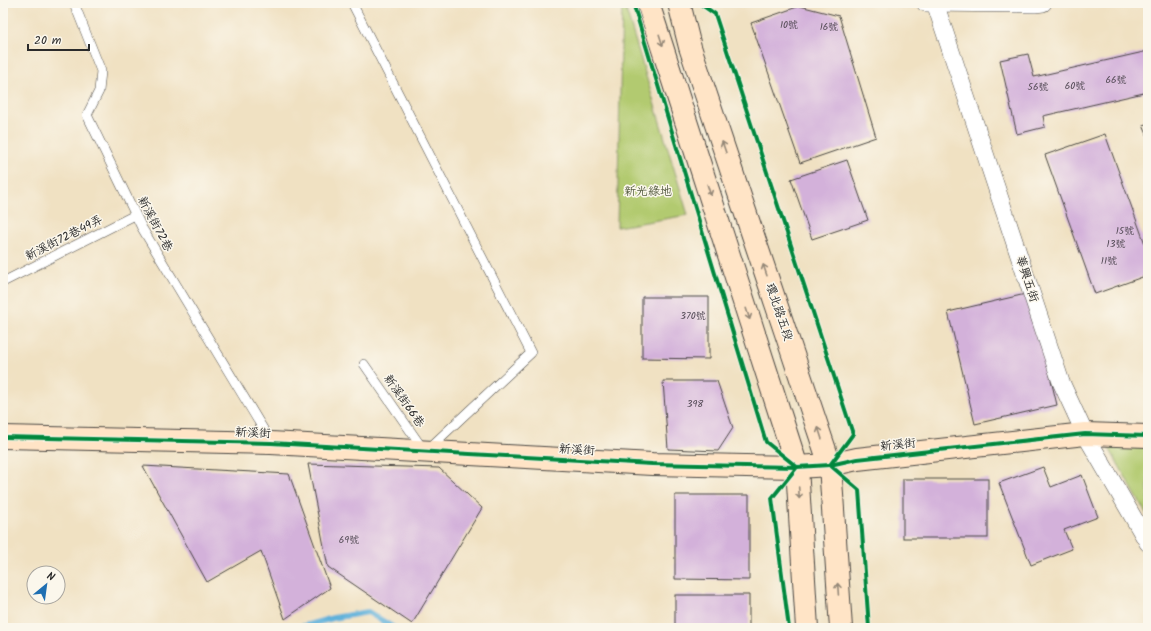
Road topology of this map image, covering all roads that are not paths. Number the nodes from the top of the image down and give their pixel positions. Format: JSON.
{"nodes":[{"id":1,"x":74,"y":3,"type":"edge"},
{"id":2,"x":352,"y":3,"type":"edge"},
{"id":3,"x":648,"y":3,"type":"edge"},
{"id":4,"x":679,"y":3,"type":"edge"},
{"id":5,"x":931,"y":3,"type":"edge"},
{"id":6,"x":1043,"y":3,"type":"edge"},
{"id":7,"x":136,"y":215,"type":"junction"},
{"id":8,"x":3,"y":282,"type":"edge"},
{"id":9,"x":364,"y":364,"type":"dead end"},
{"id":10,"x":1085,"y":434,"type":"junction"},
{"id":11,"x":1148,"y":436,"type":"edge"},
{"id":12,"x":3,"y":437,"type":"edge"},
{"id":13,"x":271,"y":443,"type":"junction"},
{"id":14,"x":425,"y":452,"type":"junction"},
{"id":15,"x":830,"y":464,"type":"junction"},
{"id":16,"x":797,"y":467,"type":"junction"},
{"id":17,"x":1148,"y":543,"type":"edge"},
{"id":18,"x":807,"y":628,"type":"edge"},
{"id":19,"x":841,"y":628,"type":"edge"}],
"edges":[{"from":1,"to":7,"type":"lane","name":"新溪街72巷"},
{"from":2,"to":14,"type":"lane"},
{"from":3,"to":16,"type":"street","one_way":true},
{"from":15,"to":4,"type":"street","name":"環北路五段","one_way":true},
{"from":5,"to":6,"type":"street"},
{"from":5,"to":10,"type":"street","name":"華興五街"},
{"from":7,"to":8,"type":"lane","name":"新溪街72巷49弄"},
{"from":7,"to":13,"type":"lane","name":"新溪街72巷"},
{"from":9,"to":14,"type":"lane","name":"新溪街66巷"},
{"from":10,"to":11,"type":"street","name":"新溪街"},
{"from":10,"to":15,"type":"street","name":"新溪街"},
{"from":10,"to":17,"type":"street","name":"華興五街"},
{"from":12,"to":13,"type":"street","name":"新溪街"},
{"from":13,"to":14,"type":"street","name":"新溪街"},
{"from":14,"to":16,"type":"street","name":"新溪街"},
{"from":15,"to":16,"type":"street","name":"新溪街"},
{"from":19,"to":15,"type":"street","name":"環北路五段","one_way":true},
{"from":16,"to":18,"type":"street","one_way":true}]}
